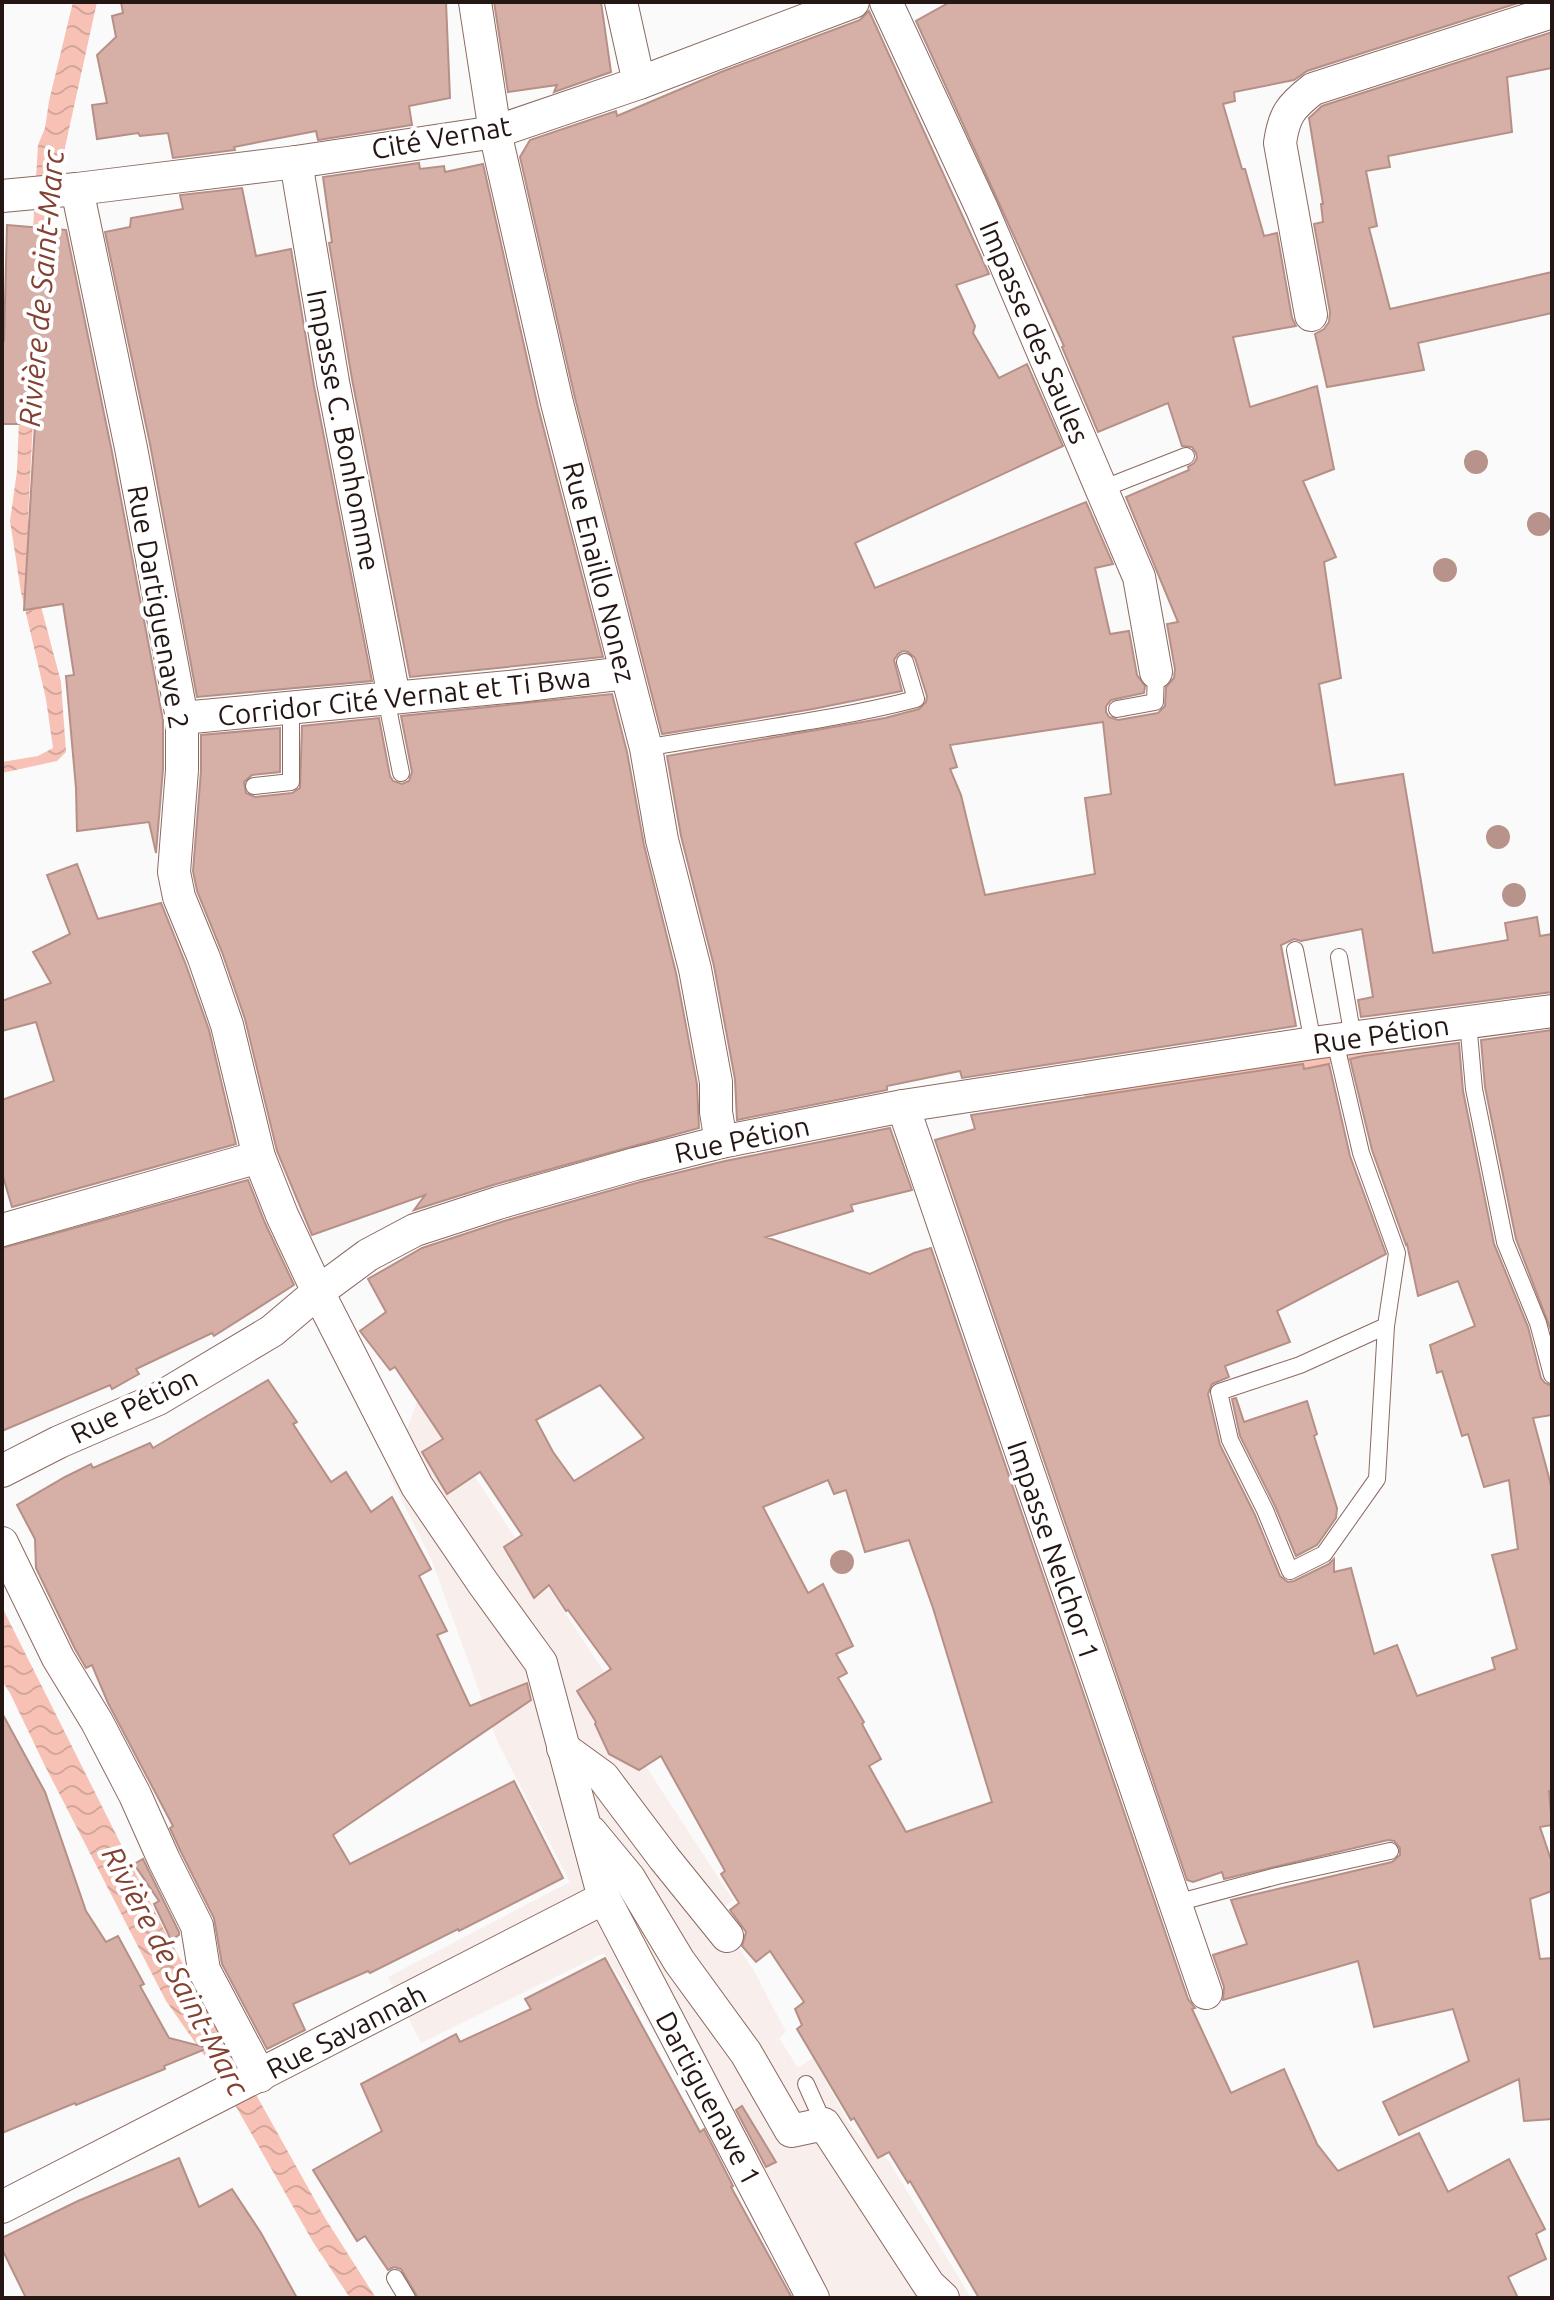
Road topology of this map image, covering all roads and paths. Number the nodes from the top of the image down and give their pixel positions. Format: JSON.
{"nodes":[{"id":1,"x":475,"y":2,"type":"edge"},
{"id":2,"x":621,"y":2,"type":"edge"},
{"id":3,"x":853,"y":2,"type":"edge"},
{"id":4,"x":886,"y":2,"type":"edge"},
{"id":5,"x":1552,"y":12,"type":"edge"},
{"id":6,"x":639,"y":83,"type":"junction"},
{"id":7,"x":495,"y":132,"type":"junction"},
{"id":8,"x":296,"y":162,"type":"junction"},
{"id":9,"x":42,"y":193,"type":"edge"},
{"id":10,"x":1311,"y":315,"type":"dead end"},
{"id":11,"x":1186,"y":456,"type":"dead end"},
{"id":12,"x":1102,"y":489,"type":"junction"},
{"id":13,"x":905,"y":662,"type":"dead end"},
{"id":14,"x":1156,"y":672,"type":"joint"},
{"id":15,"x":626,"y":673,"type":"junction"},
{"id":16,"x":390,"y":698,"type":"junction"},
{"id":17,"x":291,"y":707,"type":"junction"},
{"id":18,"x":1117,"y":709,"type":"dead end"},
{"id":19,"x":182,"y":718,"type":"junction"},
{"id":20,"x":646,"y":748,"type":"junction"},
{"id":21,"x":401,"y":773,"type":"dead end"},
{"id":22,"x":254,"y":786,"type":"dead end"},
{"id":23,"x":1295,"y":950,"type":"dead end"},
{"id":24,"x":1339,"y":957,"type":"dead end"},
{"id":25,"x":1552,"y":1011,"type":"edge"},
{"id":26,"x":1468,"y":1022,"type":"junction"},
{"id":27,"x":1335,"y":1047,"type":"junction"},
{"id":28,"x":903,"y":1106,"type":"junction"},
{"id":29,"x":721,"y":1142,"type":"junction"},
{"id":30,"x":259,"y":1157,"type":"junction"},
{"id":31,"x":2,"y":1230,"type":"edge"},
{"id":32,"x":318,"y":1292,"type":"junction"},
{"id":33,"x":1386,"y":1326,"type":"junction"},
{"id":34,"x":1552,"y":1375,"type":"edge"},
{"id":35,"x":2,"y":1471,"type":"edge"},
{"id":36,"x":2,"y":1543,"type":"edge"},
{"id":37,"x":563,"y":1748,"type":"junction"},
{"id":38,"x":582,"y":1820,"type":"junction"},
{"id":39,"x":1390,"y":1851,"type":"dead end"},
{"id":40,"x":604,"y":1898,"type":"junction"},
{"id":41,"x":1176,"y":1903,"type":"junction"},
{"id":42,"x":727,"y":1936,"type":"dead end"},
{"id":43,"x":1206,"y":1993,"type":"dead end"},
{"id":44,"x":256,"y":2078,"type":"junction"},
{"id":45,"x":806,"y":2084,"type":"dead end"},
{"id":46,"x":824,"y":2124,"type":"junction"},
{"id":47,"x":2,"y":2207,"type":"edge"},
{"id":48,"x":395,"y":2278,"type":"dead end"},
{"id":49,"x":407,"y":2298,"type":"edge"},
{"id":50,"x":813,"y":2298,"type":"edge"},
{"id":51,"x":943,"y":2298,"type":"edge"}],
"edges":[{"from":1,"to":7,"type":"street","name":"Rue Enaillo Nonez"},
{"from":2,"to":6,"type":"street"},
{"from":3,"to":6,"type":"street","name":"Cité Vernat"},
{"from":4,"to":12,"type":"street","name":"Impasse des Saules"},
{"from":5,"to":10,"type":"street"},
{"from":6,"to":7,"type":"street","name":"Cité Vernat"},
{"from":7,"to":8,"type":"street","name":"Cité Vernat"},
{"from":7,"to":15,"type":"street","name":"Rue Enaillo Nonez"},
{"from":8,"to":9,"type":"street","name":"Cité Vernat"},
{"from":8,"to":16,"type":"street","name":"Impasse C. Bonhomme"},
{"from":9,"to":19,"type":"street","name":"Rue Dartiguenave 2"},
{"from":11,"to":12,"type":"lane"},
{"from":12,"to":14,"type":"street","name":"Impasse des Saules"},
{"from":13,"to":20,"type":"lane"},
{"from":14,"to":18,"type":"lane"},
{"from":15,"to":16,"type":"street","name":"Corridor Cité Vernat et Ti Bwa"},
{"from":15,"to":20,"type":"street","name":"Rue Enaillo Nonez"},
{"from":16,"to":17,"type":"street","name":"Corridor Cité Vernat et Ti Bwa"},
{"from":16,"to":21,"type":"lane"},
{"from":17,"to":19,"type":"street","name":"Corridor Cité Vernat et Ti Bwa"},
{"from":17,"to":22,"type":"lane"},
{"from":19,"to":30,"type":"street","name":"Rue Dartiguenave 2"},
{"from":20,"to":29,"type":"street","name":"Rue Enaillo Nonez"},
{"from":23,"to":27,"type":"lane"},
{"from":24,"to":27,"type":"lane"},
{"from":25,"to":26,"type":"street","name":"Rue Pétion"},
{"from":26,"to":27,"type":"street","name":"Rue Pétion"},
{"from":26,"to":34,"type":"lane"},
{"from":27,"to":28,"type":"street","name":"Rue Pétion"},
{"from":27,"to":33,"type":"lane"},
{"from":28,"to":29,"type":"street","name":"Rue Pétion"},
{"from":28,"to":41,"type":"street","name":"Impasse Nelchor 1"},
{"from":29,"to":32,"type":"street","name":"Rue Pétion"},
{"from":30,"to":31,"type":"street"},
{"from":30,"to":32,"type":"street","name":"Rue Dartiguenave 2"},
{"from":32,"to":35,"type":"street","name":"Rue Pétion"},
{"from":32,"to":37,"type":"street","name":"Rue Dartiguenave 2"},
{"from":33,"to":33,"type":"lane"},
{"from":36,"to":44,"type":"street"},
{"from":37,"to":38,"type":"street","name":"Dartiguenave 1"},
{"from":37,"to":42,"type":"street"},
{"from":38,"to":40,"type":"street","name":"Dartiguenave 1"},
{"from":38,"to":46,"type":"street"},
{"from":39,"to":41,"type":"lane"},
{"from":40,"to":44,"type":"street","name":"Rue Savannah"},
{"from":40,"to":50,"type":"street","name":"Dartiguenave 1"},
{"from":41,"to":43,"type":"street","name":"Impasse Nelchor 1"},
{"from":44,"to":47,"type":"street","name":"Rue Savannah"},
{"from":45,"to":46,"type":"lane"},
{"from":46,"to":51,"type":"street"},
{"from":48,"to":49,"type":"lane"}]}
